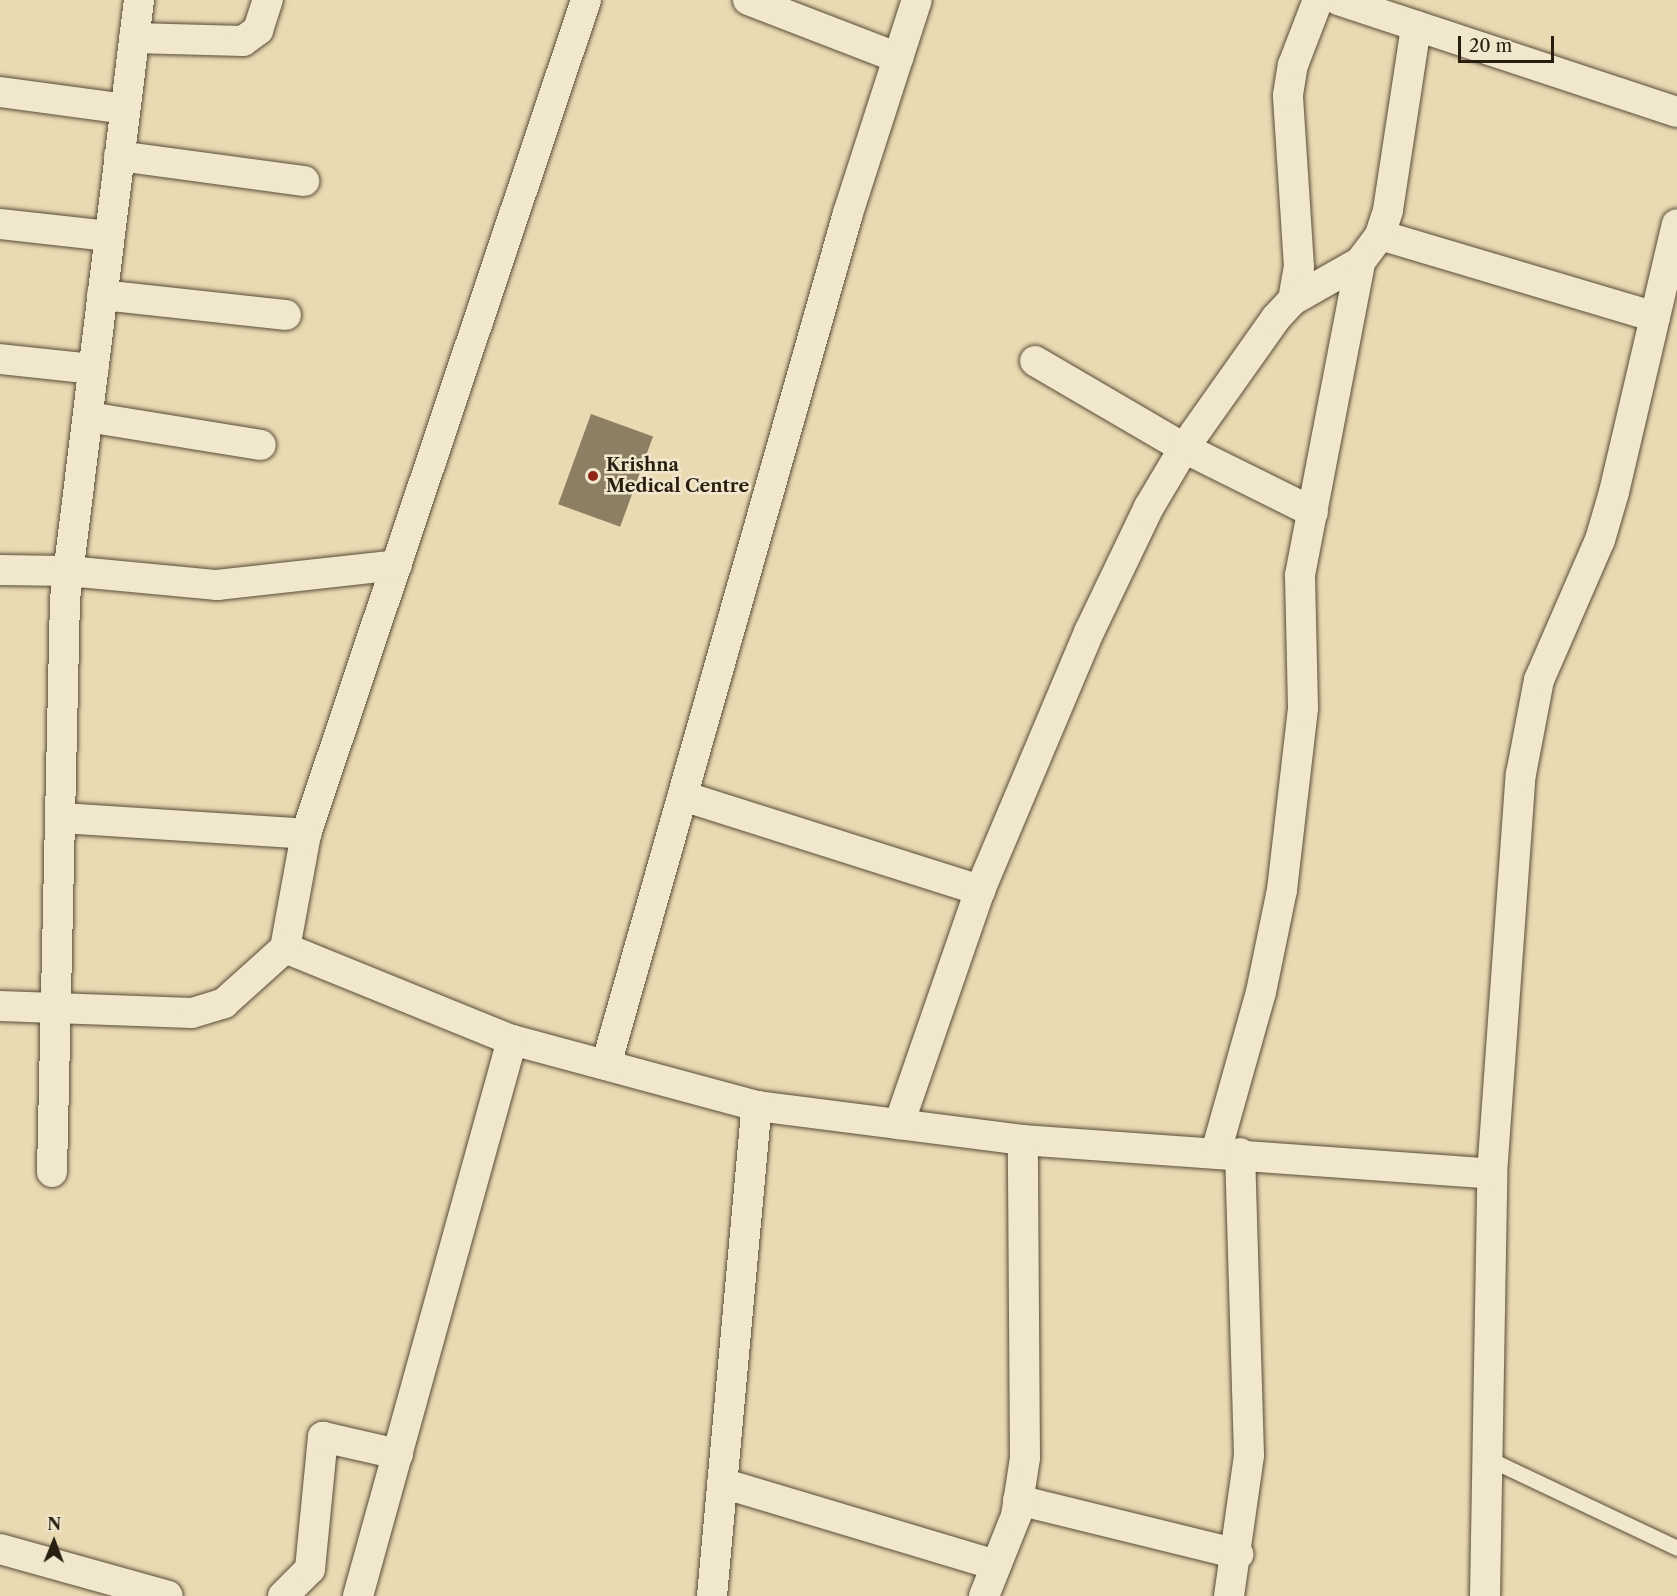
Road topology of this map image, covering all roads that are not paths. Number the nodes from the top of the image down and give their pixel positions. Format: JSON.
{"nodes":[{"id":1,"x":138,"y":0,"type":"edge"},
{"id":2,"x":268,"y":0,"type":"edge"},
{"id":3,"x":586,"y":0,"type":"edge"},
{"id":4,"x":748,"y":0,"type":"edge"},
{"id":5,"x":917,"y":0,"type":"edge"},
{"id":6,"x":1318,"y":0,"type":"edge"},
{"id":7,"x":1338,"y":0,"type":"edge"},
{"id":8,"x":1416,"y":26,"type":"junction"},
{"id":9,"x":134,"y":38,"type":"junction"},
{"id":10,"x":898,"y":58,"type":"junction"},
{"id":11,"x":0,"y":92,"type":"edge"},
{"id":12,"x":125,"y":109,"type":"junction"},
{"id":13,"x":1677,"y":112,"type":"edge"},
{"id":14,"x":119,"y":156,"type":"junction"},
{"id":15,"x":304,"y":181,"type":"dead end"},
{"id":16,"x":0,"y":224,"type":"edge"},
{"id":17,"x":1677,"y":224,"type":"edge"},
{"id":18,"x":1380,"y":235,"type":"junction"},
{"id":19,"x":110,"y":236,"type":"junction"},
{"id":20,"x":1360,"y":262,"type":"junction"},
{"id":21,"x":102,"y":295,"type":"junction"},
{"id":22,"x":1293,"y":300,"type":"junction"},
{"id":23,"x":286,"y":315,"type":"dead end"},
{"id":24,"x":1655,"y":317,"type":"junction"},
{"id":25,"x":0,"y":359,"type":"edge"},
{"id":26,"x":1035,"y":361,"type":"dead end"},
{"id":27,"x":93,"y":369,"type":"junction"},
{"id":28,"x":88,"y":417,"type":"junction"},
{"id":29,"x":261,"y":445,"type":"dead end"},
{"id":30,"x":1184,"y":448,"type":"junction"},
{"id":31,"x":1313,"y":512,"type":"junction"},
{"id":32,"x":397,"y":566,"type":"junction"},
{"id":33,"x":0,"y":570,"type":"edge"},
{"id":34,"x":68,"y":571,"type":"junction"},
{"id":35,"x":683,"y":796,"type":"junction"},
{"id":36,"x":61,"y":818,"type":"junction"},
{"id":37,"x":306,"y":834,"type":"junction"},
{"id":38,"x":980,"y":890,"type":"junction"},
{"id":39,"x":285,"y":948,"type":"junction"},
{"id":40,"x":57,"y":1005,"type":"junction"},
{"id":41,"x":0,"y":1006,"type":"edge"},
{"id":42,"x":512,"y":1040,"type":"junction"},
{"id":43,"x":606,"y":1065,"type":"junction"},
{"id":44,"x":757,"y":1106,"type":"junction"},
{"id":45,"x":899,"y":1124,"type":"junction"},
{"id":46,"x":1023,"y":1140,"type":"junction"},
{"id":47,"x":1228,"y":1153,"type":"junction"},
{"id":48,"x":52,"y":1172,"type":"dead end"},
{"id":49,"x":1492,"y":1174,"type":"junction"},
{"id":50,"x":398,"y":1454,"type":"junction"},
{"id":51,"x":1487,"y":1458,"type":"junction"},
{"id":52,"x":722,"y":1483,"type":"junction"},
{"id":53,"x":1018,"y":1500,"type":"junction"},
{"id":54,"x":1677,"y":1548,"type":"edge"},
{"id":55,"x":0,"y":1549,"type":"edge"},
{"id":56,"x":1238,"y":1554,"type":"junction"},
{"id":57,"x":996,"y":1565,"type":"junction"},
{"id":58,"x":168,"y":1596,"type":"edge"},
{"id":59,"x":283,"y":1596,"type":"edge"},
{"id":60,"x":358,"y":1596,"type":"edge"},
{"id":61,"x":712,"y":1596,"type":"edge"},
{"id":62,"x":984,"y":1596,"type":"edge"},
{"id":63,"x":1229,"y":1596,"type":"edge"},
{"id":64,"x":1485,"y":1596,"type":"edge"}],
"edges":[{"from":1,"to":9,"type":"street"},
{"from":2,"to":9,"type":"street"},
{"from":3,"to":32,"type":"street"},
{"from":4,"to":10,"type":"street"},
{"from":5,"to":10,"type":"street"},
{"from":6,"to":22,"type":"street"},
{"from":7,"to":8,"type":"street"},
{"from":8,"to":13,"type":"street"},
{"from":8,"to":18,"type":"street"},
{"from":9,"to":12,"type":"street"},
{"from":10,"to":35,"type":"street"},
{"from":11,"to":12,"type":"street"},
{"from":12,"to":14,"type":"street"},
{"from":14,"to":15,"type":"street"},
{"from":14,"to":19,"type":"street"},
{"from":16,"to":19,"type":"street"},
{"from":17,"to":24,"type":"street"},
{"from":18,"to":20,"type":"street"},
{"from":18,"to":24,"type":"street"},
{"from":19,"to":21,"type":"street"},
{"from":20,"to":22,"type":"street"},
{"from":20,"to":31,"type":"street"},
{"from":21,"to":23,"type":"street"},
{"from":21,"to":27,"type":"street"},
{"from":22,"to":30,"type":"street"},
{"from":24,"to":49,"type":"street"},
{"from":25,"to":27,"type":"street"},
{"from":26,"to":30,"type":"street"},
{"from":27,"to":28,"type":"street"},
{"from":28,"to":29,"type":"street"},
{"from":28,"to":34,"type":"street"},
{"from":30,"to":31,"type":"street"},
{"from":30,"to":38,"type":"street"},
{"from":31,"to":47,"type":"street"},
{"from":32,"to":34,"type":"street"},
{"from":32,"to":37,"type":"street"},
{"from":33,"to":34,"type":"street"},
{"from":34,"to":36,"type":"street"},
{"from":35,"to":38,"type":"street"},
{"from":35,"to":43,"type":"street"},
{"from":36,"to":37,"type":"street"},
{"from":36,"to":40,"type":"street"},
{"from":37,"to":39,"type":"street"},
{"from":38,"to":45,"type":"street"},
{"from":39,"to":40,"type":"street"},
{"from":39,"to":42,"type":"street"},
{"from":40,"to":41,"type":"street"},
{"from":40,"to":48,"type":"street"},
{"from":42,"to":43,"type":"street"},
{"from":42,"to":50,"type":"street"},
{"from":43,"to":44,"type":"street"},
{"from":44,"to":45,"type":"street"},
{"from":44,"to":52,"type":"street"},
{"from":45,"to":46,"type":"street"},
{"from":46,"to":47,"type":"street"},
{"from":46,"to":53,"type":"street"},
{"from":47,"to":49,"type":"street"},
{"from":47,"to":56,"type":"street"},
{"from":49,"to":51,"type":"street"},
{"from":50,"to":59,"type":"street"},
{"from":50,"to":60,"type":"street"},
{"from":51,"to":54,"type":"lane"},
{"from":51,"to":64,"type":"street"},
{"from":52,"to":57,"type":"street"},
{"from":52,"to":61,"type":"street"},
{"from":53,"to":56,"type":"street"},
{"from":53,"to":57,"type":"street"},
{"from":55,"to":58,"type":"street"},
{"from":56,"to":63,"type":"street"},
{"from":57,"to":62,"type":"street"}]}
